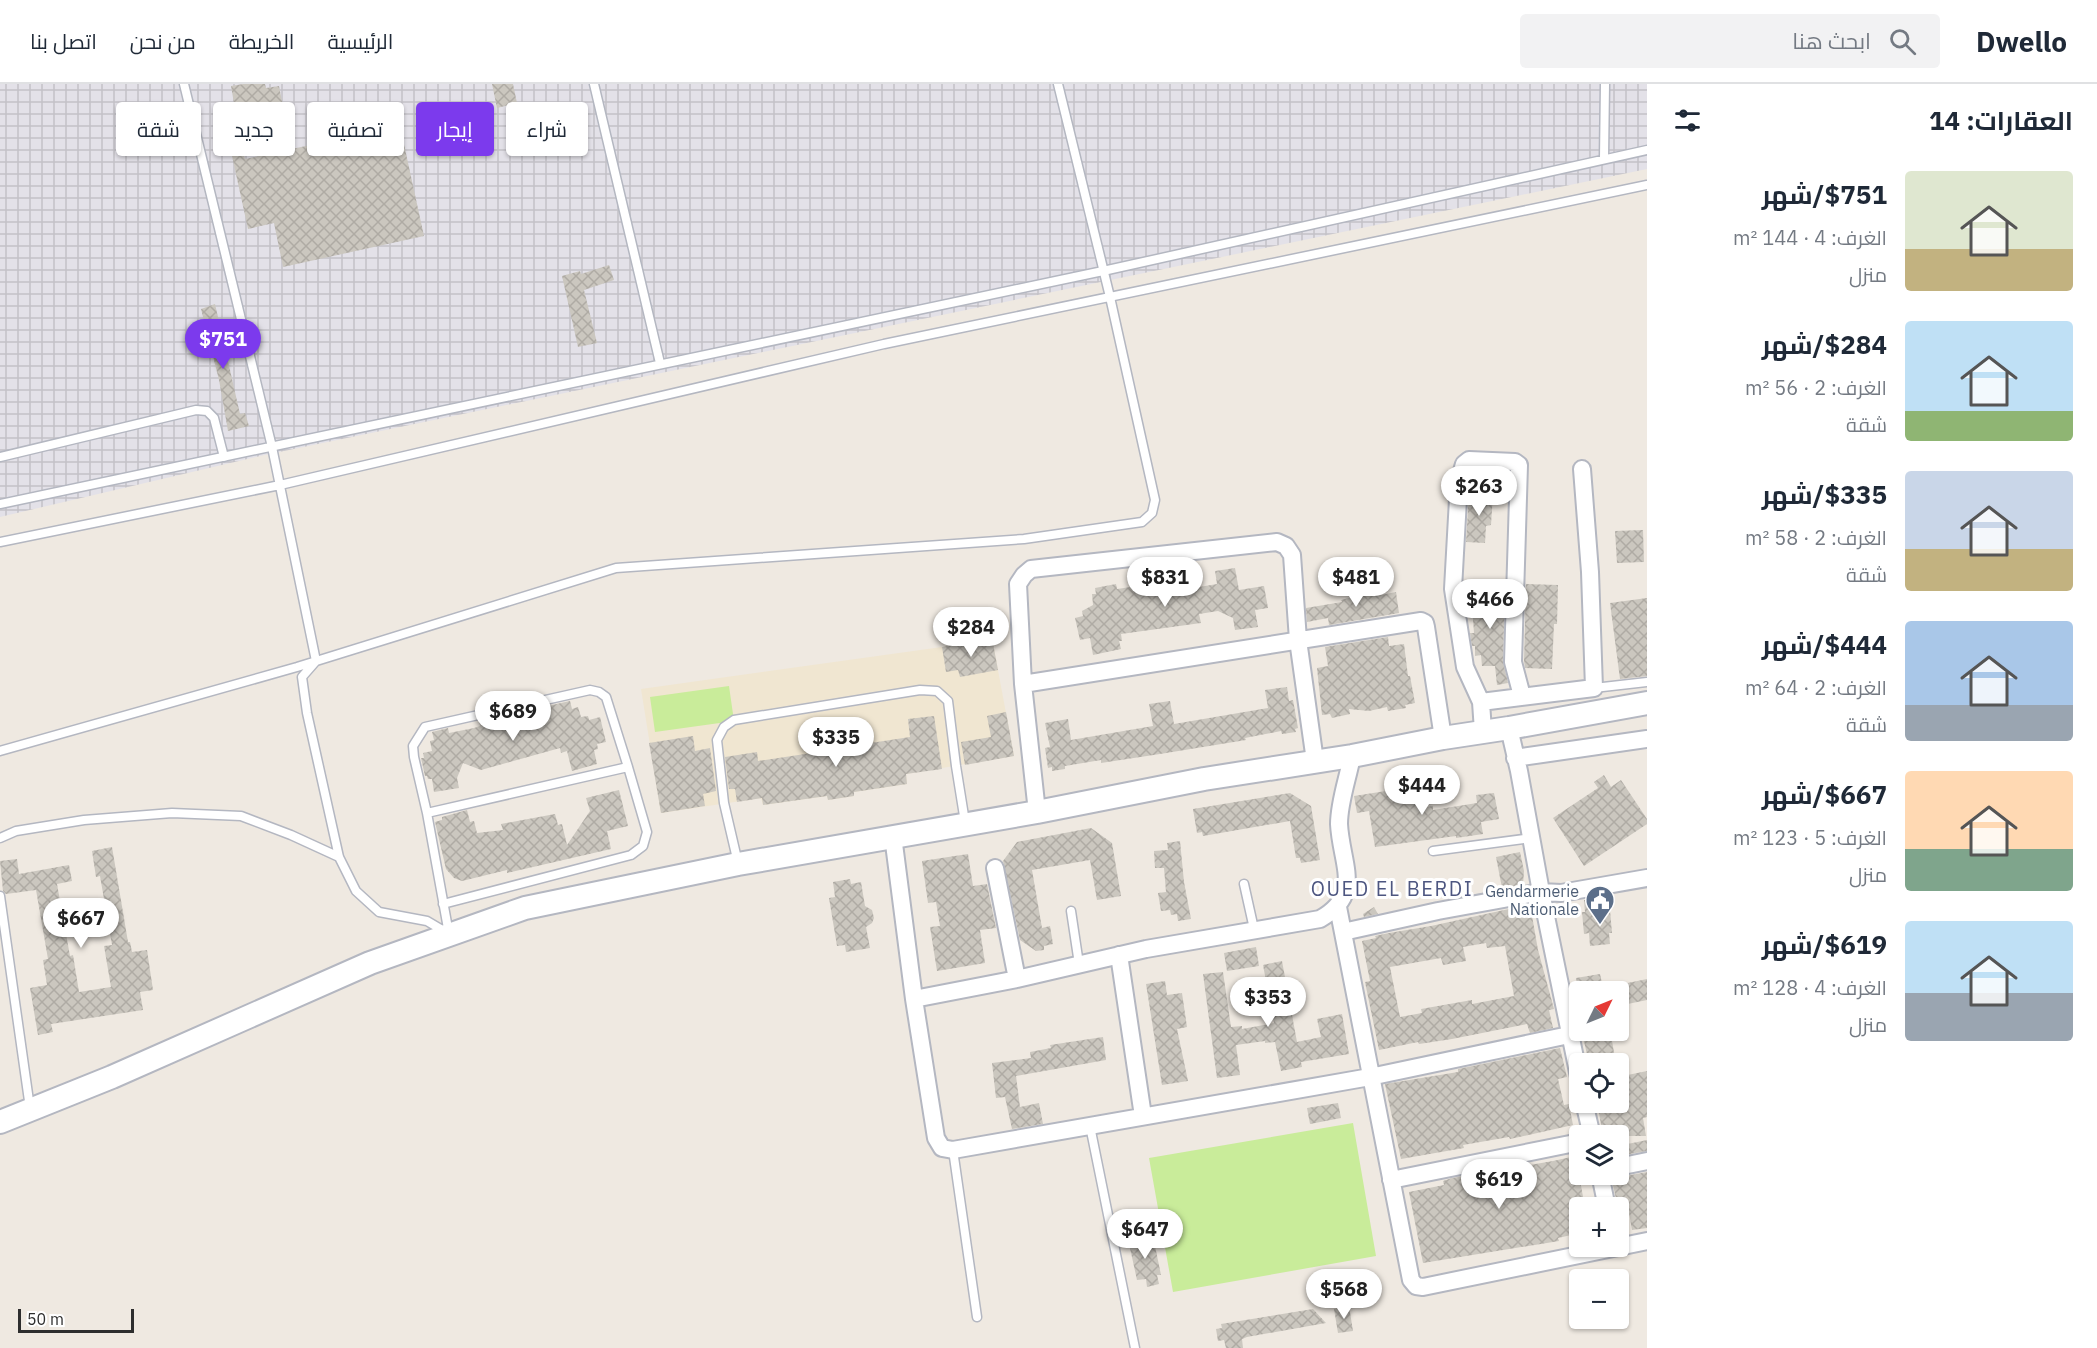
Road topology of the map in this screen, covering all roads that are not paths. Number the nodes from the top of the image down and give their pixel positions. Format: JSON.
{"nodes":[{"id":1,"x":184,"y":84,"type":"edge"},
{"id":2,"x":594,"y":84,"type":"edge"},
{"id":3,"x":1058,"y":84,"type":"edge"},
{"id":4,"x":1605,"y":84,"type":"edge"},
{"id":5,"x":1647,"y":150,"type":"edge"},
{"id":6,"x":1604,"y":158,"type":"junction"},
{"id":7,"x":1647,"y":185,"type":"edge"},
{"id":8,"x":1103,"y":271,"type":"junction"},
{"id":9,"x":1110,"y":297,"type":"junction"},
{"id":10,"x":660,"y":363,"type":"junction"},
{"id":11,"x":272,"y":447,"type":"junction"},
{"id":12,"x":0,"y":457,"type":"edge"},
{"id":13,"x":224,"y":457,"type":"junction"},
{"id":14,"x":1582,"y":469,"type":"dead end"},
{"id":15,"x":280,"y":485,"type":"junction"},
{"id":16,"x":0,"y":504,"type":"edge"},
{"id":17,"x":0,"y":542,"type":"edge"},
{"id":18,"x":1298,"y":640,"type":"junction"},
{"id":19,"x":316,"y":661,"type":"junction"},
{"id":20,"x":1647,"y":682,"type":"edge"},
{"id":21,"x":1023,"y":684,"type":"junction"},
{"id":22,"x":1594,"y":688,"type":"junction"},
{"id":23,"x":1522,"y":696,"type":"junction"},
{"id":24,"x":1481,"y":702,"type":"junction"},
{"id":25,"x":1647,"y":703,"type":"edge"},
{"id":26,"x":1509,"y":728,"type":"junction"},
{"id":27,"x":1483,"y":731,"type":"junction"},
{"id":28,"x":1443,"y":738,"type":"junction"},
{"id":29,"x":1647,"y":739,"type":"edge"},
{"id":30,"x":0,"y":751,"type":"edge"},
{"id":31,"x":1352,"y":756,"type":"junction"},
{"id":32,"x":1515,"y":758,"type":"junction"},
{"id":33,"x":1315,"y":761,"type":"junction"},
{"id":34,"x":628,"y":767,"type":"junction"},
{"id":35,"x":1037,"y":812,"type":"junction"},
{"id":36,"x":427,"y":813,"type":"junction"},
{"id":37,"x":966,"y":824,"type":"junction"},
{"id":38,"x":893,"y":836,"type":"junction"},
{"id":39,"x":0,"y":838,"type":"edge"},
{"id":40,"x":1531,"y":838,"type":"junction"},
{"id":41,"x":1433,"y":851,"type":"dead end"},
{"id":42,"x":339,"y":857,"type":"junction"},
{"id":43,"x":738,"y":864,"type":"junction"},
{"id":44,"x":995,"y":868,"type":"dead end"},
{"id":45,"x":1647,"y":878,"type":"edge"},
{"id":46,"x":1244,"y":884,"type":"dead end"},
{"id":47,"x":1541,"y":892,"type":"junction"},
{"id":48,"x":0,"y":896,"type":"edge"},
{"id":49,"x":443,"y":904,"type":"junction"},
{"id":50,"x":1338,"y":907,"type":"junction"},
{"id":51,"x":1071,"y":911,"type":"dead end"},
{"id":52,"x":1254,"y":929,"type":"junction"},
{"id":53,"x":1343,"y":932,"type":"junction"},
{"id":54,"x":449,"y":934,"type":"junction"},
{"id":55,"x":1119,"y":955,"type":"junction"},
{"id":56,"x":1079,"y":964,"type":"junction"},
{"id":57,"x":1017,"y":979,"type":"junction"},
{"id":58,"x":914,"y":999,"type":"junction"},
{"id":59,"x":1569,"y":1035,"type":"joint"},
{"id":60,"x":1370,"y":1077,"type":"junction"},
{"id":61,"x":30,"y":1108,"type":"junction"},
{"id":62,"x":1143,"y":1116,"type":"junction"},
{"id":63,"x":0,"y":1122,"type":"edge"},
{"id":64,"x":1090,"y":1126,"type":"junction"},
{"id":65,"x":1569,"y":1144,"type":"edge"},
{"id":66,"x":953,"y":1150,"type":"junction"},
{"id":67,"x":1647,"y":1161,"type":"edge"},
{"id":68,"x":1629,"y":1165,"type":"edge"},
{"id":69,"x":1391,"y":1180,"type":"junction"},
{"id":70,"x":1647,"y":1241,"type":"edge"},
{"id":71,"x":1629,"y":1244,"type":"edge"},
{"id":72,"x":1569,"y":1257,"type":"edge"},
{"id":73,"x":977,"y":1317,"type":"dead end"},
{"id":74,"x":1135,"y":1348,"type":"edge"}],
"edges":[{"from":1,"to":11,"type":"lane"},
{"from":2,"to":10,"type":"lane"},
{"from":3,"to":8,"type":"lane"},
{"from":4,"to":6,"type":"lane"},
{"from":5,"to":6,"type":"lane"},
{"from":6,"to":8,"type":"lane"},
{"from":7,"to":9,"type":"lane"},
{"from":8,"to":9,"type":"lane"},
{"from":8,"to":10,"type":"lane"},
{"from":9,"to":15,"type":"lane"},
{"from":9,"to":19,"type":"lane"},
{"from":10,"to":11,"type":"lane"},
{"from":11,"to":13,"type":"lane"},
{"from":11,"to":15,"type":"lane"},
{"from":12,"to":13,"type":"lane"},
{"from":13,"to":16,"type":"lane"},
{"from":14,"to":22,"type":"street"},
{"from":15,"to":17,"type":"lane"},
{"from":15,"to":19,"type":"lane"},
{"from":18,"to":21,"type":"street"},
{"from":18,"to":21,"type":"street"},
{"from":18,"to":28,"type":"street"},
{"from":18,"to":33,"type":"street"},
{"from":19,"to":30,"type":"lane"},
{"from":19,"to":42,"type":"lane"},
{"from":20,"to":22,"type":"lane"},
{"from":21,"to":35,"type":"street"},
{"from":22,"to":23,"type":"street"},
{"from":23,"to":24,"type":"street"},
{"from":23,"to":24,"type":"street"},
{"from":24,"to":27,"type":"street"},
{"from":25,"to":26,"type":"main road"},
{"from":26,"to":27,"type":"main road"},
{"from":26,"to":32,"type":"street"},
{"from":27,"to":28,"type":"main road"},
{"from":28,"to":31,"type":"main road"},
{"from":29,"to":32,"type":"street"},
{"from":31,"to":33,"type":"main road"},
{"from":31,"to":50,"type":"street"},
{"from":32,"to":40,"type":"street"},
{"from":33,"to":35,"type":"main road"},
{"from":34,"to":36,"type":"lane"},
{"from":34,"to":36,"type":"lane"},
{"from":34,"to":49,"type":"lane"},
{"from":35,"to":37,"type":"main road"},
{"from":36,"to":49,"type":"lane"},
{"from":37,"to":38,"type":"main road"},
{"from":37,"to":43,"type":"lane"},
{"from":38,"to":43,"type":"main road"},
{"from":38,"to":58,"type":"street"},
{"from":39,"to":42,"type":"lane"},
{"from":40,"to":41,"type":"lane"},
{"from":40,"to":47,"type":"street"},
{"from":42,"to":54,"type":"lane"},
{"from":43,"to":54,"type":"main road"},
{"from":44,"to":57,"type":"street"},
{"from":45,"to":47,"type":"street"},
{"from":46,"to":52,"type":"lane"},
{"from":47,"to":53,"type":"street"},
{"from":47,"to":59,"type":"street"},
{"from":48,"to":61,"type":"lane"},
{"from":49,"to":54,"type":"lane"},
{"from":50,"to":52,"type":"street"},
{"from":50,"to":53,"type":"street"},
{"from":51,"to":56,"type":"lane"},
{"from":52,"to":55,"type":"street"},
{"from":53,"to":60,"type":"street"},
{"from":54,"to":61,"type":"main road"},
{"from":55,"to":56,"type":"street"},
{"from":55,"to":62,"type":"street"},
{"from":56,"to":57,"type":"street"},
{"from":57,"to":58,"type":"street"},
{"from":58,"to":66,"type":"street"},
{"from":59,"to":60,"type":"street"},
{"from":60,"to":62,"type":"street"},
{"from":60,"to":69,"type":"street"},
{"from":61,"to":63,"type":"main road"},
{"from":62,"to":64,"type":"street"},
{"from":64,"to":66,"type":"street"},
{"from":64,"to":74,"type":"lane"},
{"from":65,"to":69,"type":"street"},
{"from":66,"to":73,"type":"lane"},
{"from":67,"to":68,"type":"street"},
{"from":69,"to":72,"type":"street"},
{"from":70,"to":71,"type":"street"}]}
